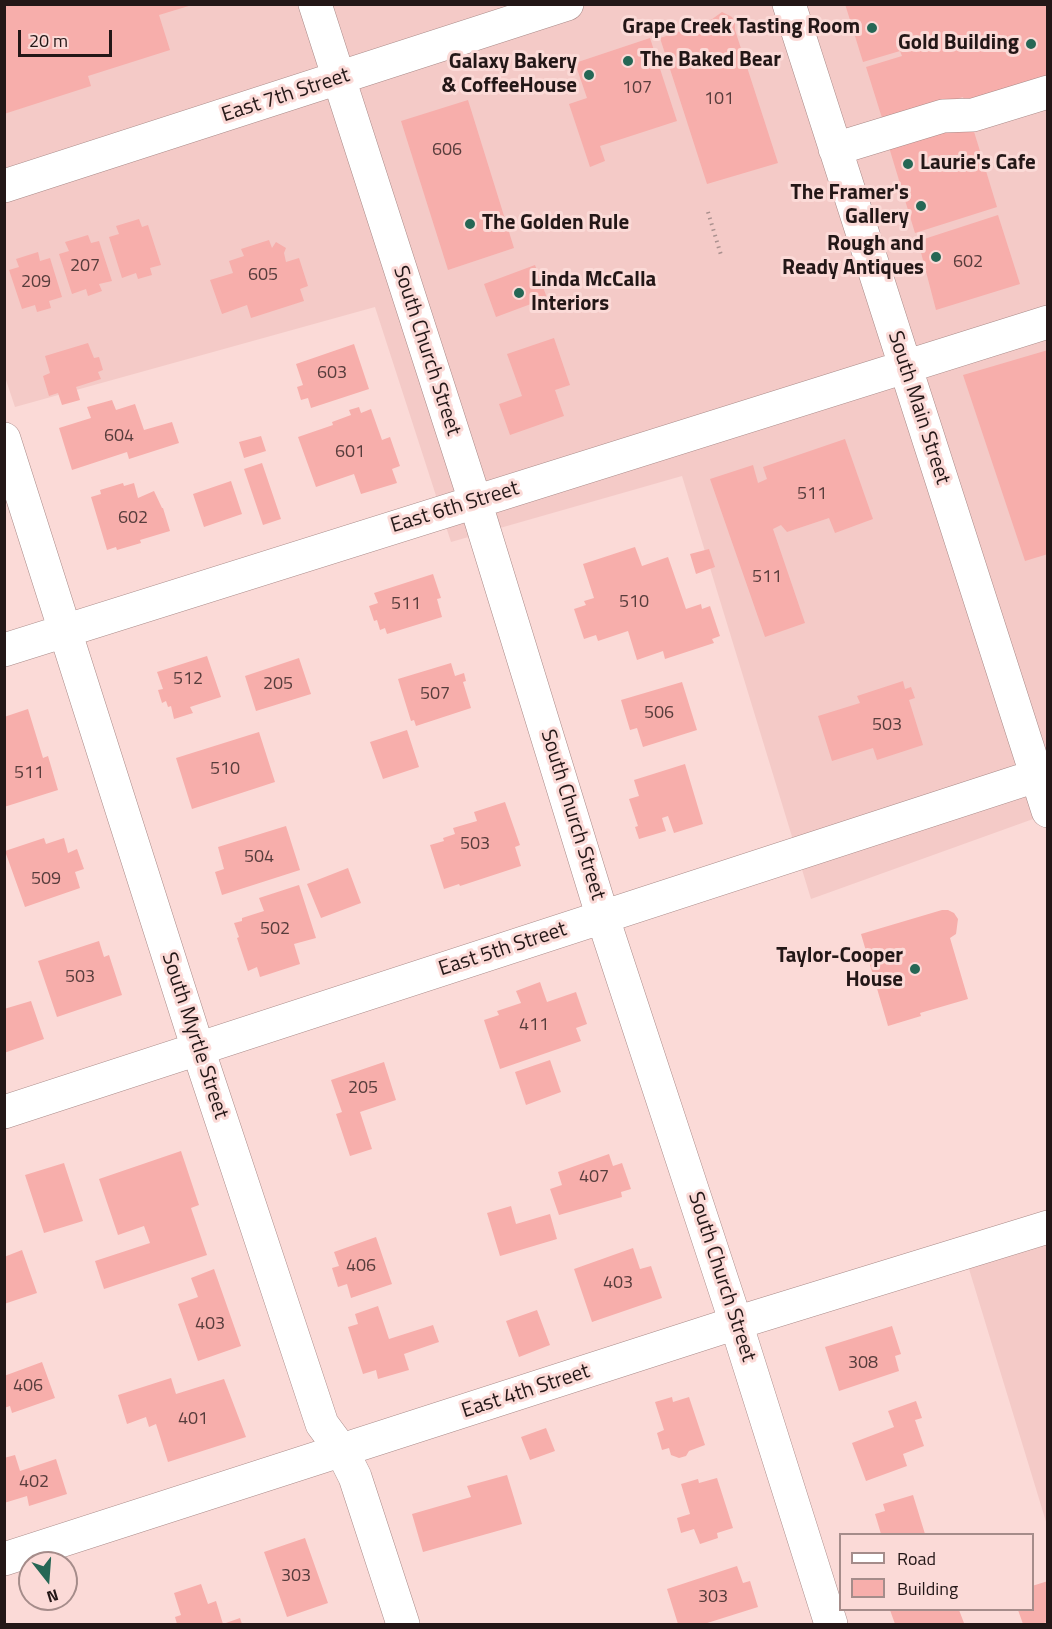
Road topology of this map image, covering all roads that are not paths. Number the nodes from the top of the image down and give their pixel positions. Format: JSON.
{"nodes":[{"id":1,"x":315,"y":4,"type":"edge"},
{"id":2,"x":567,"y":4,"type":"edge"},
{"id":3,"x":789,"y":4,"type":"edge"},
{"id":4,"x":338,"y":80,"type":"junction"},
{"id":5,"x":1047,"y":92,"type":"edge"},
{"id":6,"x":835,"y":149,"type":"junction"},
{"id":7,"x":4,"y":186,"type":"edge"},
{"id":8,"x":1047,"y":322,"type":"edge"},
{"id":9,"x":906,"y":368,"type":"junction"},
{"id":10,"x":4,"y":439,"type":"edge"},
{"id":11,"x":475,"y":501,"type":"junction"},
{"id":12,"x":65,"y":630,"type":"junction"},
{"id":13,"x":4,"y":650,"type":"edge"},
{"id":14,"x":1042,"y":774,"type":"edge"},
{"id":15,"x":1047,"y":811,"type":"edge"},
{"id":16,"x":603,"y":918,"type":"junction"},
{"id":17,"x":198,"y":1049,"type":"junction"},
{"id":18,"x":4,"y":1112,"type":"edge"},
{"id":19,"x":1047,"y":1227,"type":"edge"},
{"id":20,"x":736,"y":1323,"type":"junction"},
{"id":21,"x":342,"y":1451,"type":"junction"},
{"id":22,"x":4,"y":1559,"type":"edge"},
{"id":23,"x":403,"y":1624,"type":"edge"},
{"id":24,"x":831,"y":1624,"type":"edge"}],
"edges":[{"from":1,"to":4,"type":"street","name":"South Church Street"},
{"from":2,"to":4,"type":"street","name":"East 7th Street"},
{"from":3,"to":6,"type":"street","name":"South Main Street"},
{"from":4,"to":7,"type":"street","name":"East 7th Street"},
{"from":4,"to":11,"type":"street","name":"South Church Street"},
{"from":5,"to":6,"type":"street"},
{"from":6,"to":9,"type":"street","name":"South Main Street"},
{"from":8,"to":9,"type":"street","name":"East 6th Street"},
{"from":9,"to":11,"type":"street","name":"East 6th Street"},
{"from":9,"to":14,"type":"street","name":"South Main Street"},
{"from":10,"to":12,"type":"street","name":"South Myrtle Street"},
{"from":11,"to":12,"type":"street","name":"East 6th Street"},
{"from":11,"to":16,"type":"street","name":"South Church Street"},
{"from":12,"to":13,"type":"street","name":"East 6th Street"},
{"from":12,"to":17,"type":"street","name":"South Myrtle Street"},
{"from":14,"to":15,"type":"street","name":"South Main Street"},
{"from":14,"to":16,"type":"street","name":"East 5th Street"},
{"from":16,"to":17,"type":"street","name":"East 5th Street"},
{"from":16,"to":20,"type":"street","name":"South Church Street"},
{"from":17,"to":18,"type":"street","name":"East 5th Street"},
{"from":17,"to":21,"type":"street","name":"South Myrtle Street"},
{"from":19,"to":20,"type":"street","name":"East 4th Street"},
{"from":20,"to":21,"type":"street","name":"East 4th Street"},
{"from":20,"to":24,"type":"street","name":"South Church Street"},
{"from":21,"to":22,"type":"street","name":"East 4th Street"},
{"from":21,"to":23,"type":"street","name":"South Myrtle Street"}]}
